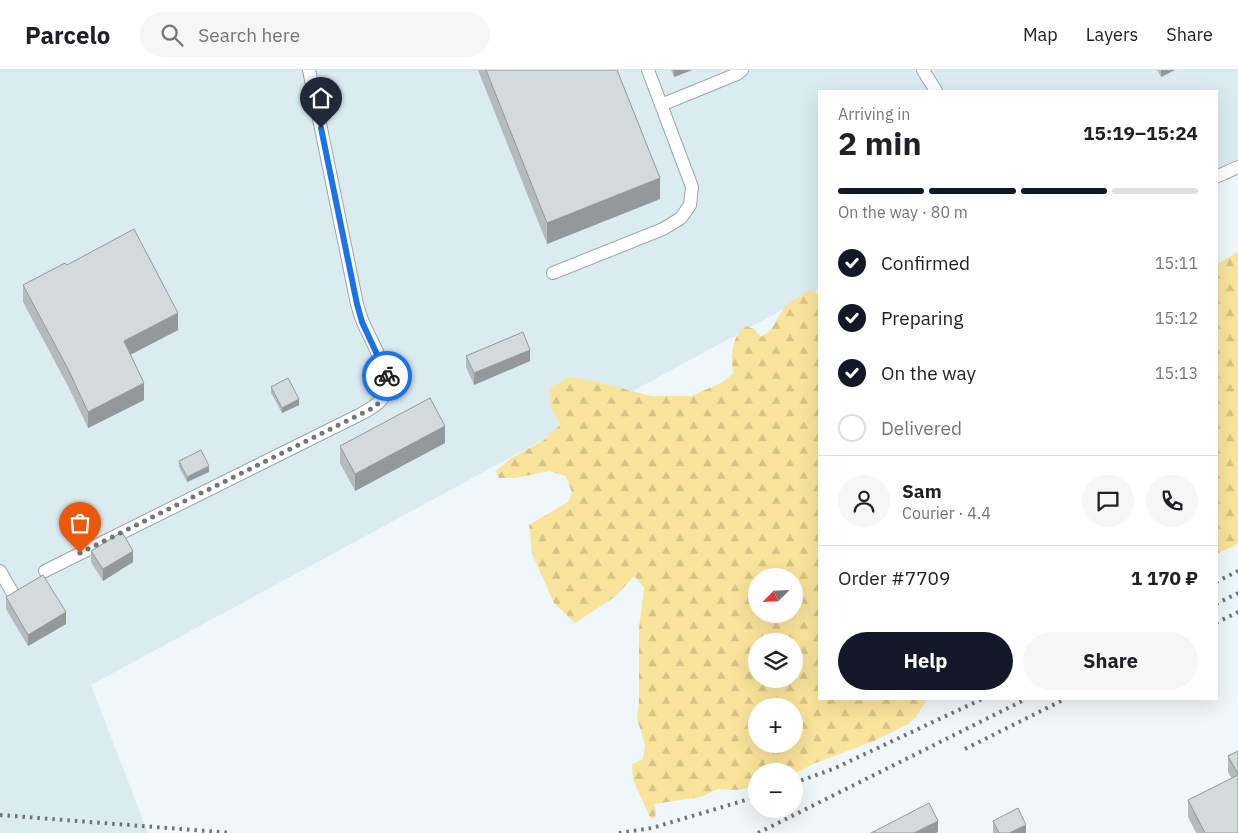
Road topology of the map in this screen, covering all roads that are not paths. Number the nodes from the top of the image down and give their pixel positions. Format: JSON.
{"nodes":[{"id":1,"x":309,"y":70,"type":"edge"},
{"id":2,"x":648,"y":70,"type":"edge"},
{"id":3,"x":742,"y":70,"type":"edge"},
{"id":4,"x":923,"y":70,"type":"edge"},
{"id":5,"x":935,"y":90,"type":"edge"},
{"id":6,"x":661,"y":105,"type":"junction"},
{"id":7,"x":1238,"y":167,"type":"edge"},
{"id":8,"x":1218,"y":176,"type":"edge"},
{"id":9,"x":553,"y":273,"type":"dead end"},
{"id":10,"x":0,"y":571,"type":"edge"},
{"id":11,"x":45,"y":571,"type":"dead end"},
{"id":12,"x":12,"y":592,"type":"edge"}],
"edges":[{"from":1,"to":11,"type":"lane"},
{"from":2,"to":6,"type":"lane"},
{"from":3,"to":6,"type":"lane"},
{"from":4,"to":5,"type":"lane"},
{"from":6,"to":9,"type":"lane"},
{"from":7,"to":8,"type":"lane"},
{"from":10,"to":12,"type":"lane"}]}
